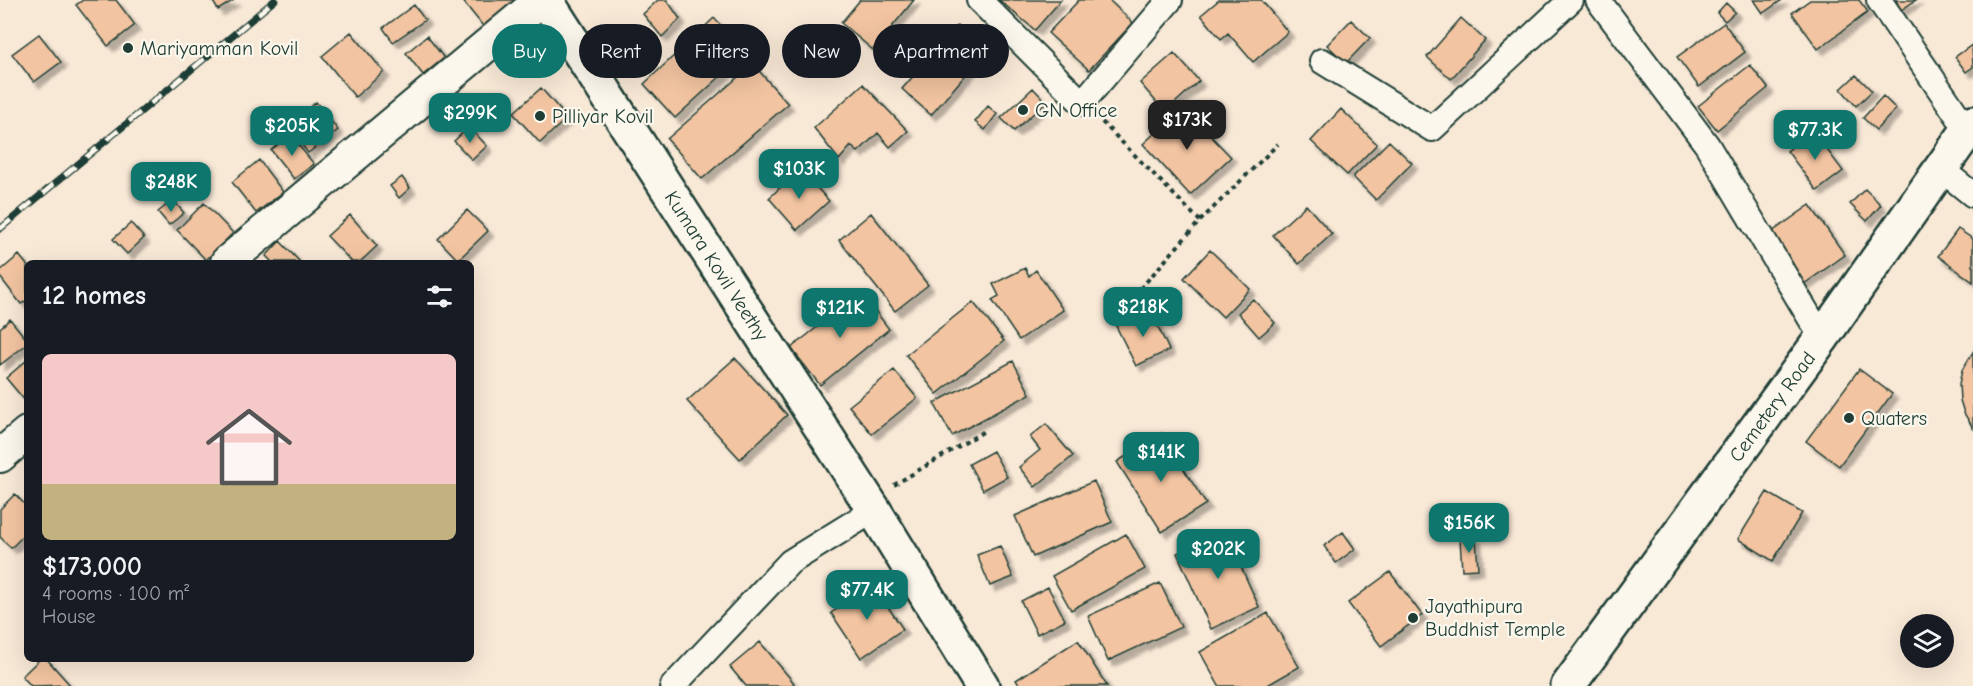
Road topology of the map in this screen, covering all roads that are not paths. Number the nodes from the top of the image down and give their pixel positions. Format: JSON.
{"nodes":[{"id":1,"x":541,"y":0,"type":"edge"},
{"id":2,"x":546,"y":0,"type":"edge"},
{"id":3,"x":979,"y":0,"type":"edge"},
{"id":4,"x":1170,"y":0,"type":"edge"},
{"id":5,"x":1571,"y":0,"type":"edge"},
{"id":6,"x":1598,"y":0,"type":"edge"},
{"id":7,"x":1879,"y":0,"type":"edge"},
{"id":8,"x":1322,"y":61,"type":"dead end"},
{"id":9,"x":1970,"y":127,"type":"edge"},
{"id":10,"x":1941,"y":169,"type":"junction"},
{"id":11,"x":1973,"y":195,"type":"edge"},
{"id":12,"x":229,"y":260,"type":"edge"},
{"id":13,"x":1822,"y":338,"type":"junction"},
{"id":14,"x":24,"y":436,"type":"edge"},
{"id":15,"x":0,"y":456,"type":"edge"},
{"id":16,"x":871,"y":506,"type":"junction"},
{"id":17,"x":673,"y":686,"type":"edge"},
{"id":18,"x":982,"y":686,"type":"edge"},
{"id":19,"x":1568,"y":686,"type":"edge"}],
"edges":[{"from":1,"to":12,"type":"street"},
{"from":2,"to":16,"type":"main road","name":"Kumara Kovil Veethy"},
{"from":3,"to":4,"type":"street"},
{"from":5,"to":8,"type":"street"},
{"from":6,"to":13,"type":"street"},
{"from":7,"to":9,"type":"street"},
{"from":9,"to":10,"type":"main road","name":"Cemetery Road"},
{"from":10,"to":11,"type":"street"},
{"from":10,"to":13,"type":"main road","name":"Cemetery Road"},
{"from":13,"to":19,"type":"main road","name":"Cemetery Road"},
{"from":14,"to":15,"type":"street"},
{"from":16,"to":17,"type":"street"},
{"from":16,"to":18,"type":"main road","name":"Kumara Kovil Veethy"}]}
